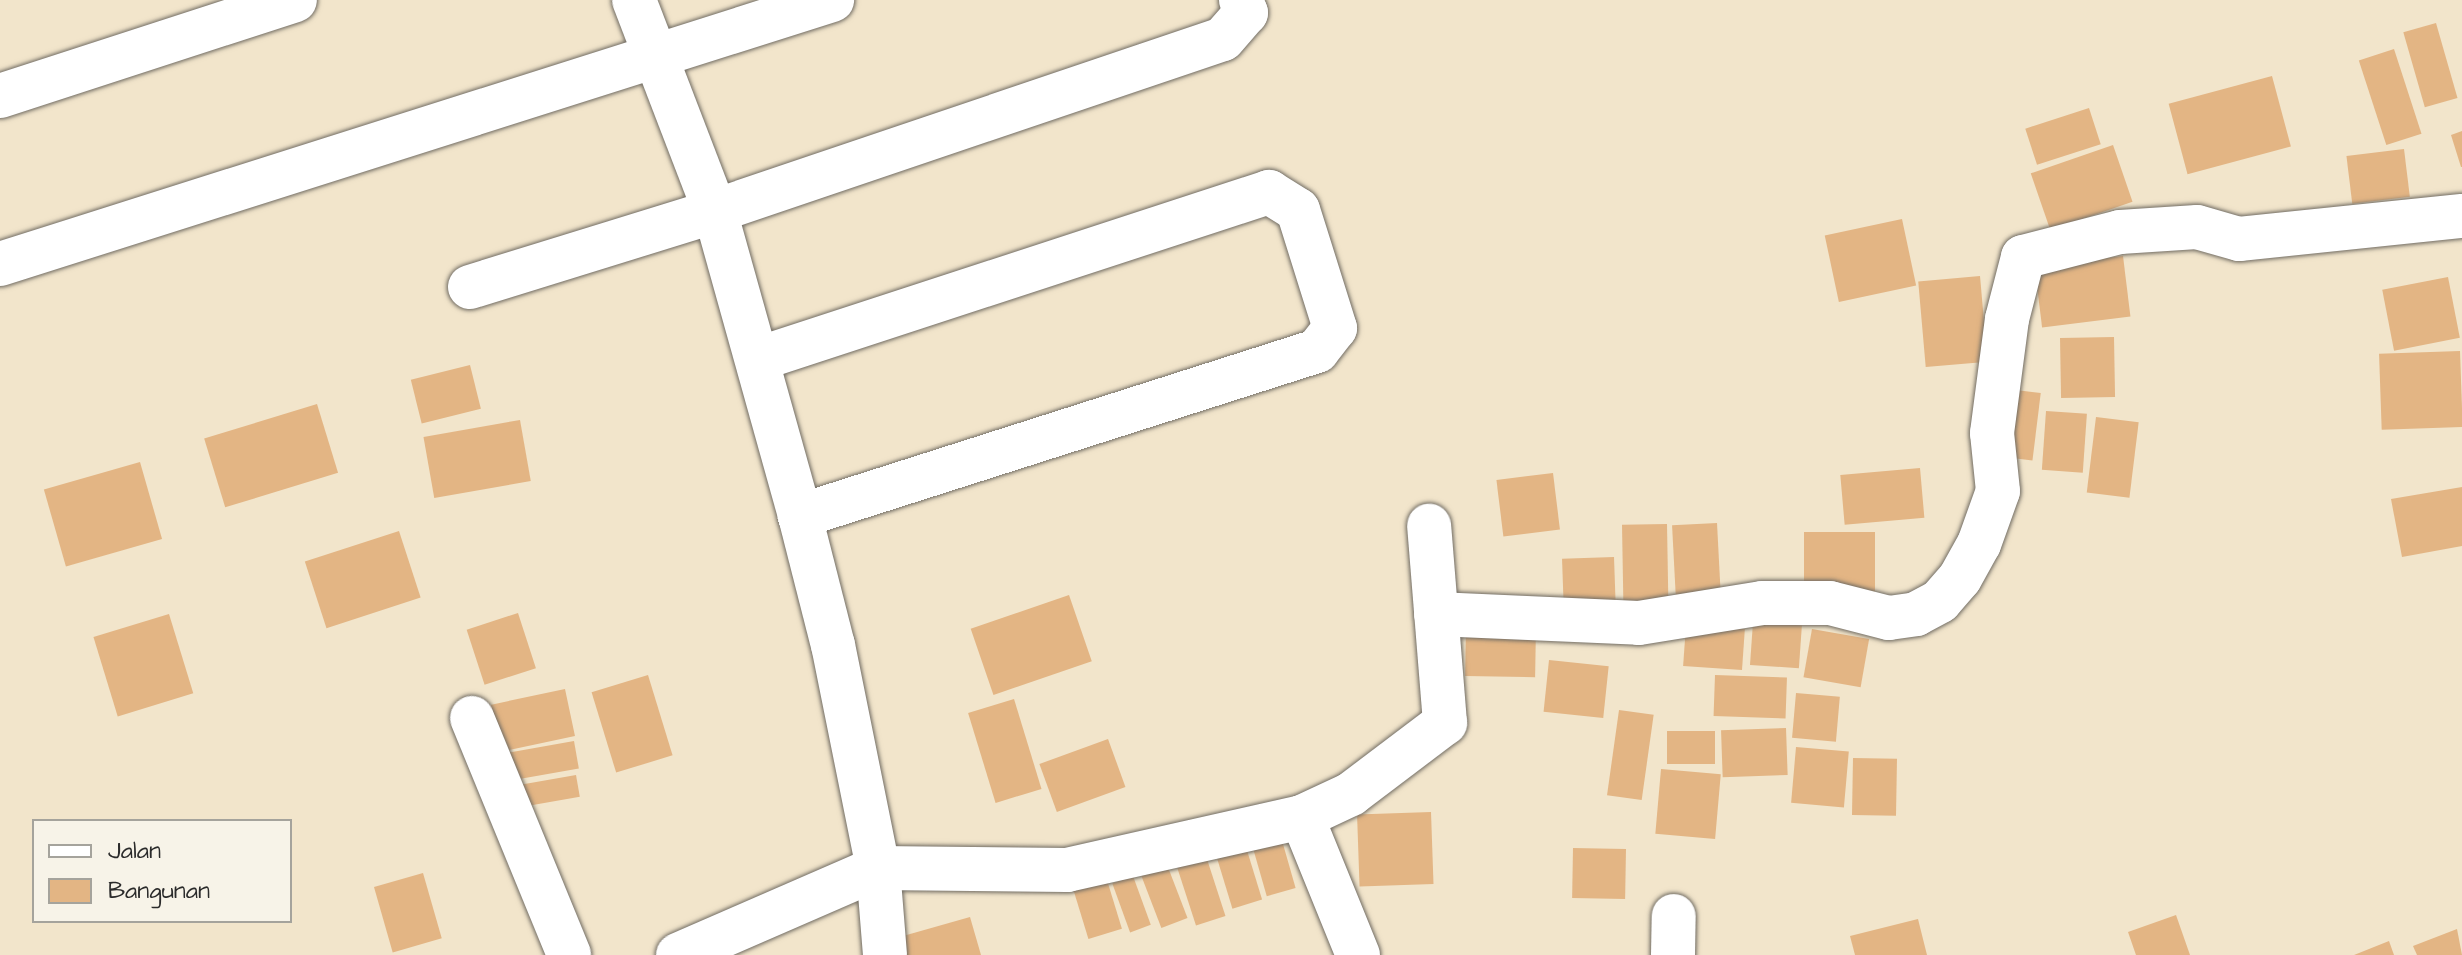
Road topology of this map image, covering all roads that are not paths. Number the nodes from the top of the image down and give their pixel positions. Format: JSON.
{"nodes":[{"id":1,"x":295,"y":0,"type":"edge"},
{"id":2,"x":634,"y":0,"type":"edge"},
{"id":3,"x":832,"y":0,"type":"edge"},
{"id":4,"x":1241,"y":0,"type":"edge"},
{"id":5,"x":653,"y":59,"type":"junction"},
{"id":6,"x":0,"y":96,"type":"edge"},
{"id":7,"x":715,"y":211,"type":"junction"},
{"id":8,"x":2462,"y":216,"type":"edge"},
{"id":9,"x":0,"y":264,"type":"edge"},
{"id":10,"x":470,"y":287,"type":"dead end"},
{"id":11,"x":758,"y":359,"type":"junction"},
{"id":12,"x":800,"y":516,"type":"junction"},
{"id":13,"x":1429,"y":526,"type":"dead end"},
{"id":14,"x":1436,"y":614,"type":"junction"},
{"id":15,"x":472,"y":718,"type":"dead end"},
{"id":16,"x":1302,"y":817,"type":"junction"},
{"id":17,"x":878,"y":868,"type":"junction"},
{"id":18,"x":569,"y":955,"type":"edge"},
{"id":19,"x":678,"y":955,"type":"edge"},
{"id":20,"x":885,"y":955,"type":"edge"},
{"id":21,"x":1358,"y":955,"type":"edge"}],
"edges":[{"from":1,"to":6,"type":"street"},
{"from":2,"to":5,"type":"street"},
{"from":3,"to":5,"type":"street"},
{"from":4,"to":7,"type":"street"},
{"from":5,"to":7,"type":"street"},
{"from":5,"to":9,"type":"street"},
{"from":7,"to":10,"type":"street"},
{"from":7,"to":11,"type":"street"},
{"from":8,"to":14,"type":"street"},
{"from":11,"to":12,"type":"street"},
{"from":11,"to":12,"type":"street"},
{"from":12,"to":17,"type":"street"},
{"from":13,"to":14,"type":"street"},
{"from":14,"to":16,"type":"street"},
{"from":15,"to":18,"type":"street"},
{"from":16,"to":17,"type":"street"},
{"from":16,"to":21,"type":"street"},
{"from":17,"to":19,"type":"street"},
{"from":17,"to":20,"type":"street"}]}
